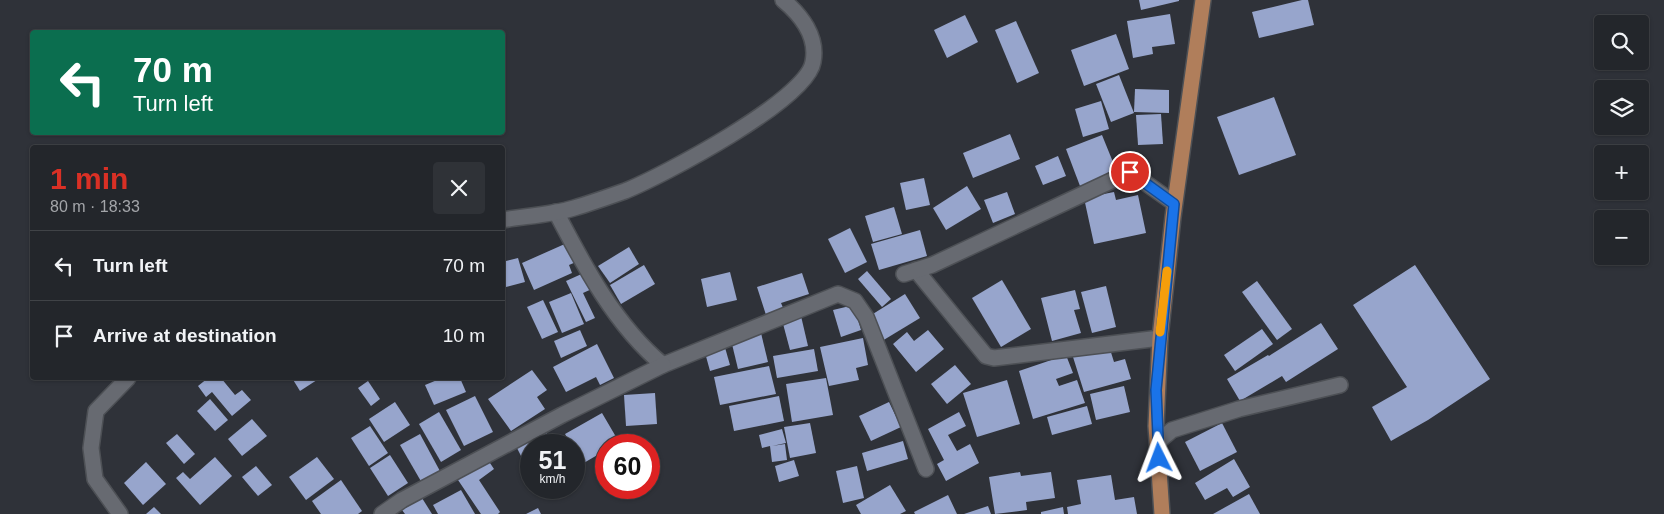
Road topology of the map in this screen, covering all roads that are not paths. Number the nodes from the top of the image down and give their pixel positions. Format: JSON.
{"nodes":[{"id":1,"x":783,"y":0,"type":"edge"},
{"id":2,"x":1204,"y":0,"type":"edge"},
{"id":3,"x":1174,"y":204,"type":"junction"},
{"id":4,"x":556,"y":212,"type":"junction"},
{"id":5,"x":505,"y":220,"type":"edge"},
{"id":6,"x":1160,"y":338,"type":"junction"},
{"id":7,"x":663,"y":365,"type":"junction"},
{"id":8,"x":126,"y":380,"type":"edge"},
{"id":9,"x":1340,"y":385,"type":"dead end"},
{"id":10,"x":1159,"y":441,"type":"junction"},
{"id":11,"x":926,"y":469,"type":"dead end"},
{"id":12,"x":120,"y":514,"type":"edge"},
{"id":13,"x":382,"y":514,"type":"edge"},
{"id":14,"x":1162,"y":514,"type":"edge"}],
"edges":[{"from":1,"to":4,"type":"street"},
{"from":2,"to":3,"type":"main road"},
{"from":3,"to":6,"type":"main road"},
{"from":3,"to":6,"type":"street"},
{"from":4,"to":5,"type":"street"},
{"from":4,"to":7,"type":"street"},
{"from":6,"to":10,"type":"main road"},
{"from":7,"to":11,"type":"street"},
{"from":7,"to":13,"type":"street"},
{"from":8,"to":12,"type":"street"},
{"from":9,"to":10,"type":"street"},
{"from":10,"to":14,"type":"main road"}]}
